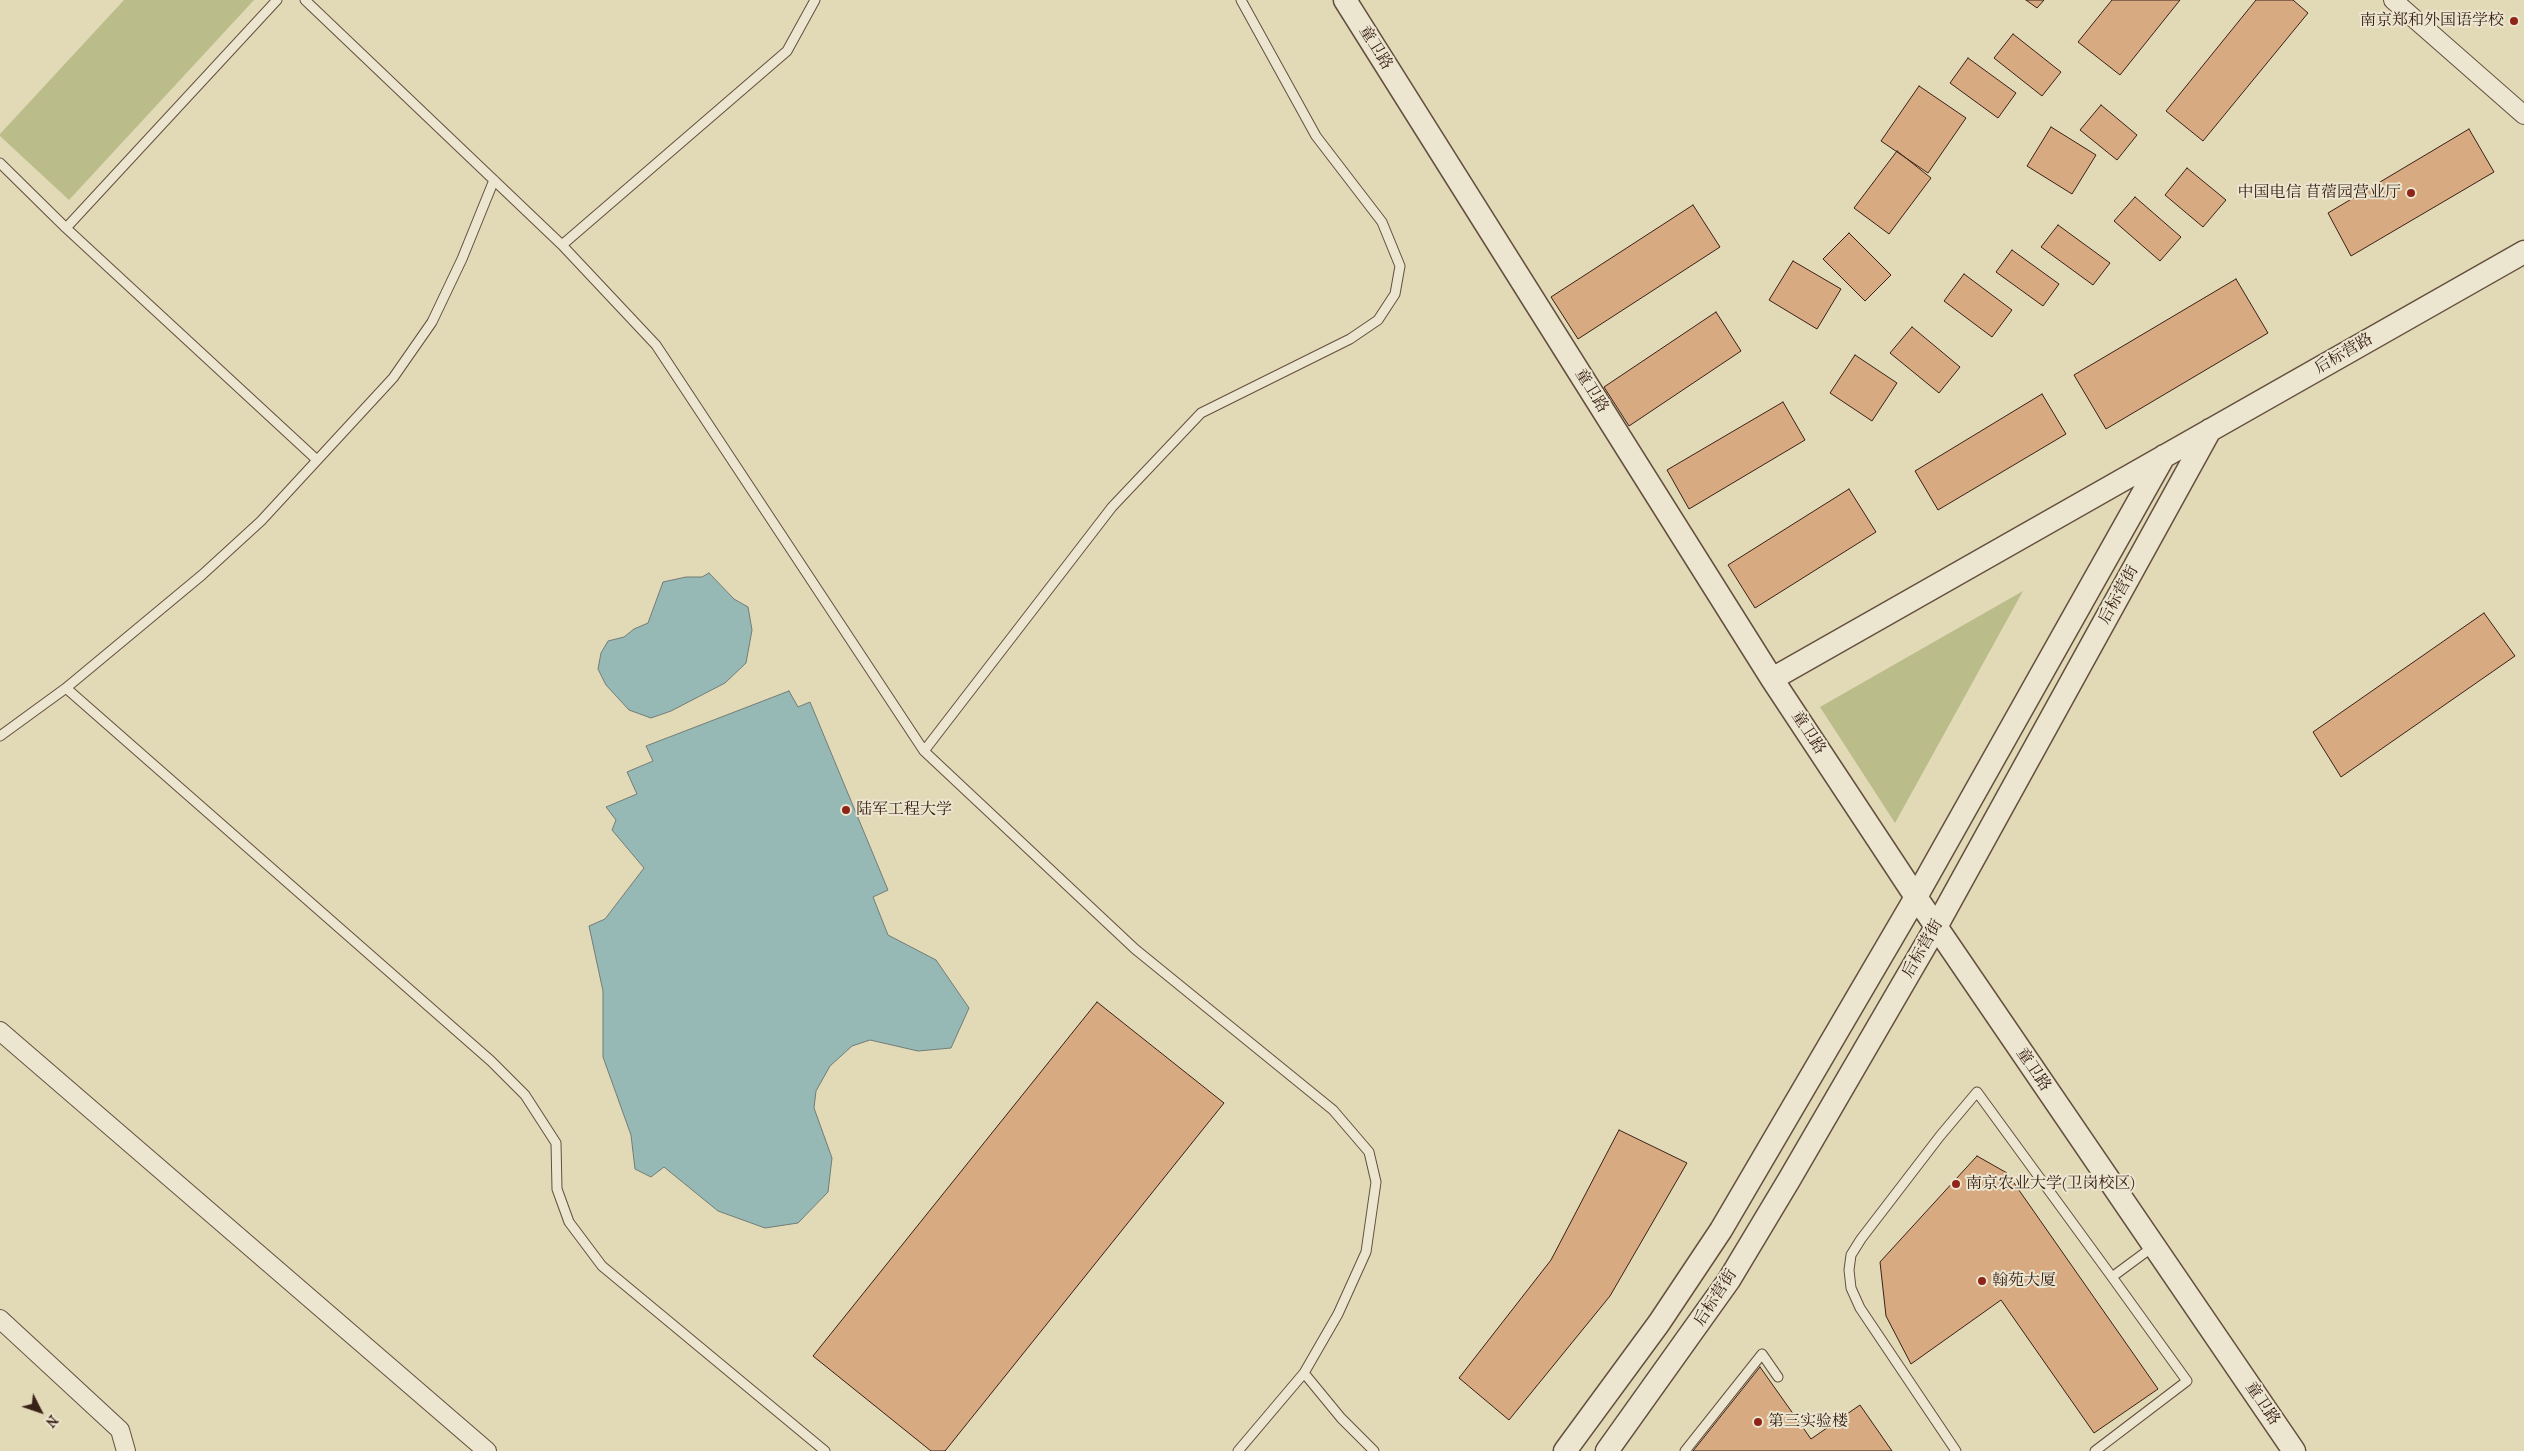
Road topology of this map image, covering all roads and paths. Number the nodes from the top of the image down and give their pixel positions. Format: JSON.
{"nodes":[{"id":1,"x":277,"y":0,"type":"edge"},
{"id":2,"x":305,"y":0,"type":"edge"},
{"id":3,"x":815,"y":0,"type":"edge"},
{"id":4,"x":1241,"y":0,"type":"edge"},
{"id":5,"x":1345,"y":0,"type":"edge"},
{"id":6,"x":2393,"y":0,"type":"edge"},
{"id":7,"x":2524,"y":115,"type":"edge"},
{"id":8,"x":0,"y":163,"type":"edge"},
{"id":9,"x":494,"y":180,"type":"junction"},
{"id":10,"x":66,"y":228,"type":"junction"},
{"id":11,"x":562,"y":245,"type":"junction"},
{"id":12,"x":2524,"y":252,"type":"edge"},
{"id":13,"x":2210,"y":430,"type":"junction"},
{"id":14,"x":2164,"y":456,"type":"junction"},
{"id":15,"x":317,"y":460,"type":"junction"},
{"id":16,"x":1772,"y":679,"type":"junction"},
{"id":17,"x":66,"y":688,"type":"junction"},
{"id":18,"x":0,"y":736,"type":"edge"},
{"id":19,"x":924,"y":751,"type":"junction"},
{"id":20,"x":1916,"y":897,"type":"junction"},
{"id":21,"x":1936,"y":927,"type":"junction"},
{"id":22,"x":0,"y":1030,"type":"edge"},
{"id":23,"x":2154,"y":1246,"type":"junction"},
{"id":24,"x":2112,"y":1277,"type":"junction"},
{"id":25,"x":0,"y":1319,"type":"edge"},
{"id":26,"x":1304,"y":1373,"type":"junction"},
{"id":27,"x":1778,"y":1378,"type":"dead end"},
{"id":28,"x":126,"y":1451,"type":"edge"},
{"id":29,"x":487,"y":1451,"type":"edge"},
{"id":30,"x":825,"y":1451,"type":"edge"},
{"id":31,"x":1238,"y":1451,"type":"edge"},
{"id":32,"x":1374,"y":1451,"type":"edge"},
{"id":33,"x":1566,"y":1451,"type":"edge"},
{"id":34,"x":1607,"y":1451,"type":"edge"},
{"id":35,"x":1685,"y":1451,"type":"edge"},
{"id":36,"x":1956,"y":1451,"type":"edge"},
{"id":37,"x":2095,"y":1451,"type":"edge"},
{"id":38,"x":2294,"y":1451,"type":"edge"}],
"edges":[{"from":1,"to":10,"type":"lane"},
{"from":2,"to":9,"type":"lane"},
{"from":3,"to":11,"type":"lane"},
{"from":4,"to":19,"type":"lane"},
{"from":5,"to":16,"type":"street","name":"童卫路"},
{"from":6,"to":7,"type":"street"},
{"from":8,"to":10,"type":"lane"},
{"from":9,"to":11,"type":"lane"},
{"from":9,"to":15,"type":"lane"},
{"from":10,"to":15,"type":"lane"},
{"from":11,"to":19,"type":"lane"},
{"from":12,"to":13,"type":"street","name":"后标营路"},
{"from":13,"to":14,"type":"street","name":"后标营路"},
{"from":13,"to":21,"type":"street","name":"后标营街"},
{"from":14,"to":16,"type":"street","name":"后标营路"},
{"from":14,"to":20,"type":"street","name":"后标营街"},
{"from":15,"to":17,"type":"lane"},
{"from":16,"to":20,"type":"street","name":"童卫路"},
{"from":17,"to":18,"type":"lane"},
{"from":17,"to":30,"type":"lane"},
{"from":19,"to":26,"type":"lane"},
{"from":20,"to":21,"type":"street","name":"童卫路"},
{"from":20,"to":33,"type":"street","name":"后标营街"},
{"from":21,"to":23,"type":"street","name":"童卫路"},
{"from":21,"to":34,"type":"street","name":"后标营街"},
{"from":22,"to":29,"type":"street"},
{"from":23,"to":24,"type":"lane"},
{"from":23,"to":38,"type":"street","name":"童卫路"},
{"from":24,"to":36,"type":"lane"},
{"from":24,"to":37,"type":"lane"},
{"from":25,"to":28,"type":"street"},
{"from":26,"to":31,"type":"lane"},
{"from":26,"to":32,"type":"lane"},
{"from":27,"to":35,"type":"lane"}]}
